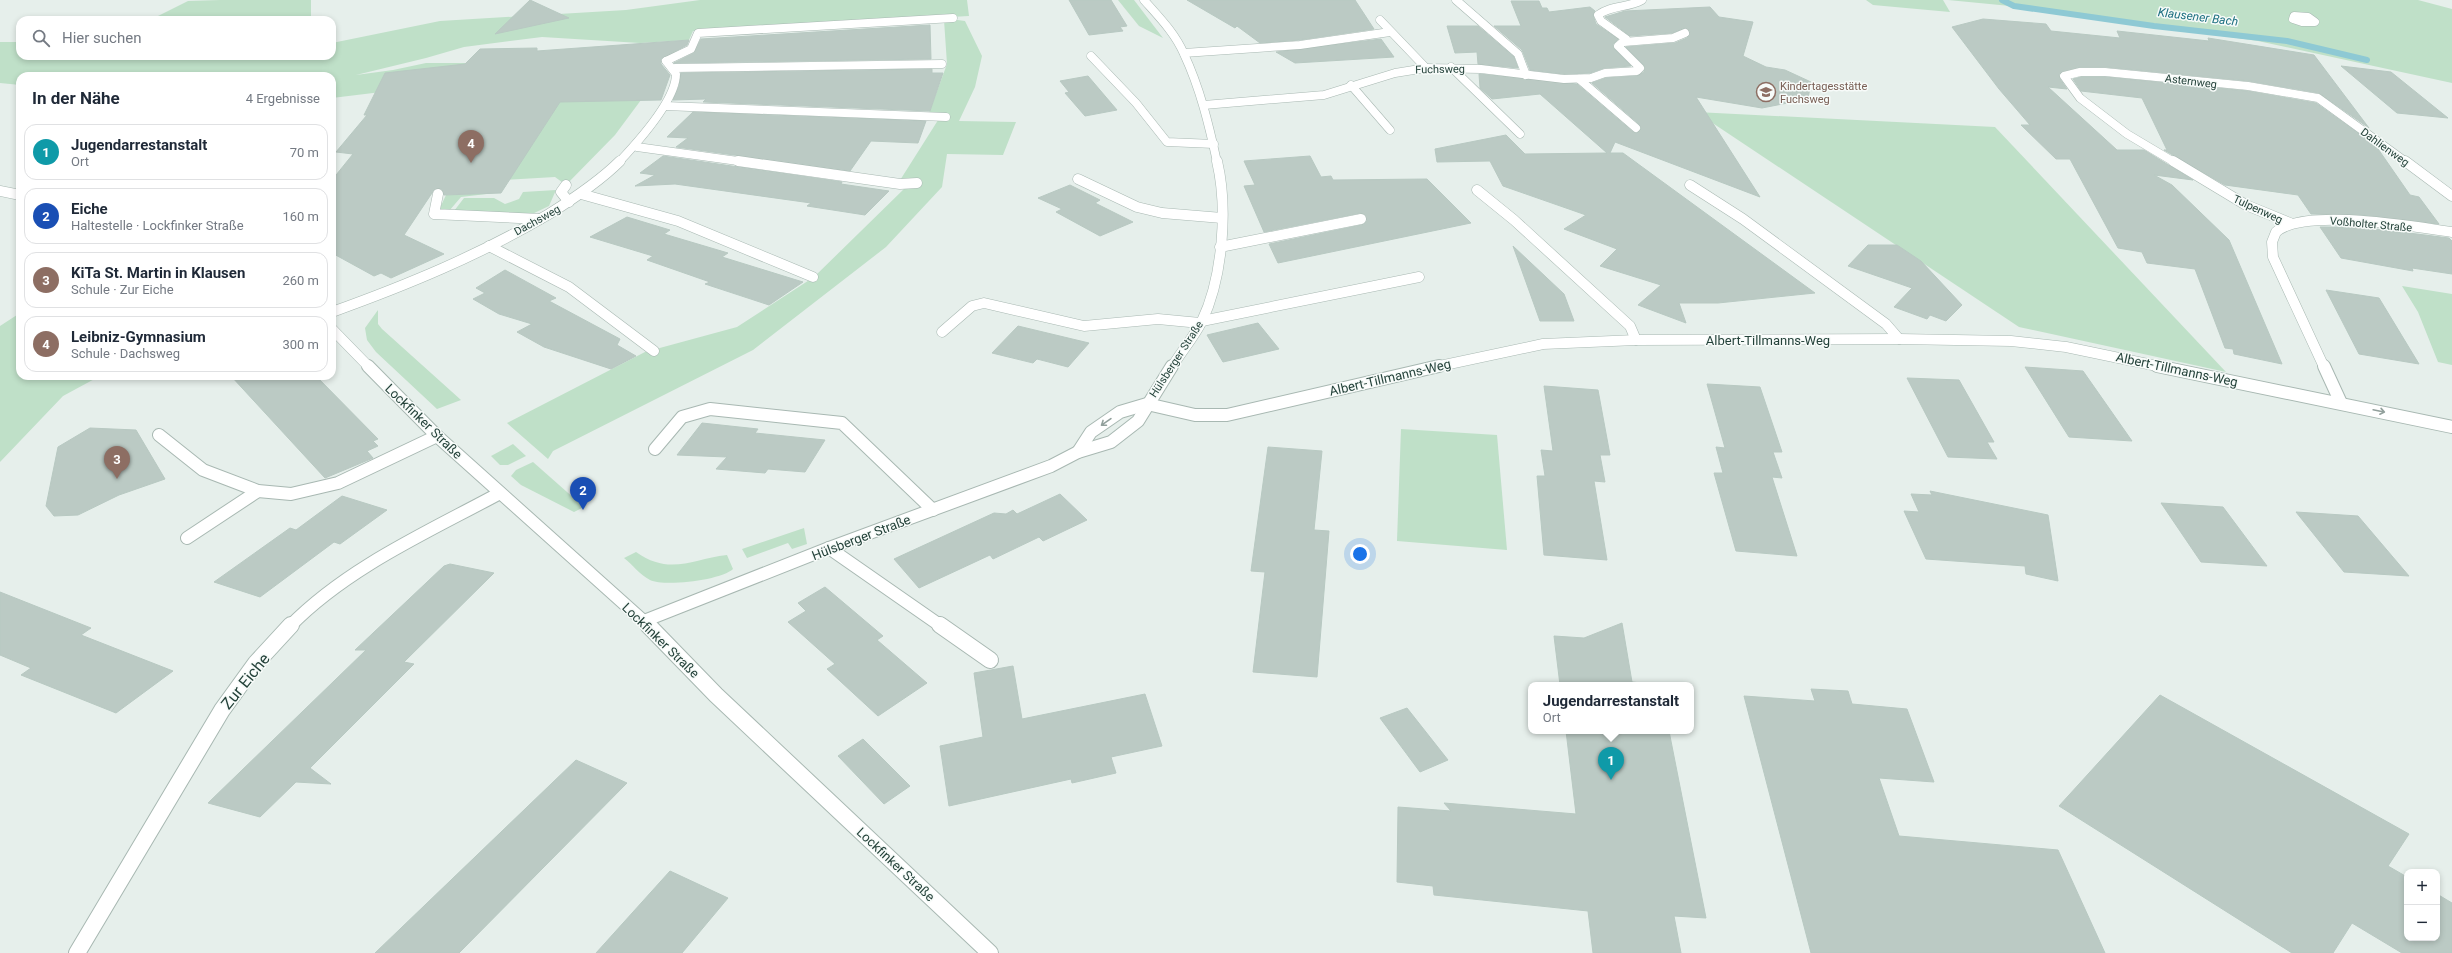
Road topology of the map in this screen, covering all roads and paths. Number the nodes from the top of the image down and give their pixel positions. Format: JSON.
{"nodes":[{"id":1,"x":1144,"y":0,"type":"edge"},
{"id":2,"x":1456,"y":0,"type":"edge"},
{"id":3,"x":1642,"y":0,"type":"edge"},
{"id":4,"x":953,"y":18,"type":"dead end"},
{"id":5,"x":1380,"y":20,"type":"dead end"},
{"id":6,"x":1390,"y":32,"type":"junction"},
{"id":7,"x":1686,"y":33,"type":"dead end"},
{"id":8,"x":1624,"y":42,"type":"junction"},
{"id":9,"x":1184,"y":53,"type":"junction"},
{"id":10,"x":1091,"y":56,"type":"dead end"},
{"id":11,"x":942,"y":64,"type":"dead end"},
{"id":12,"x":1451,"y":67,"type":"junction"},
{"id":13,"x":675,"y":68,"type":"junction"},
{"id":14,"x":1426,"y":68,"type":"junction"},
{"id":15,"x":1526,"y":75,"type":"junction"},
{"id":16,"x":2064,"y":76,"type":"joint"},
{"id":17,"x":1579,"y":79,"type":"junction"},
{"id":18,"x":1351,"y":86,"type":"junction"},
{"id":19,"x":2318,"y":98,"type":"joint"},
{"id":20,"x":1204,"y":105,"type":"junction"},
{"id":21,"x":665,"y":106,"type":"junction"},
{"id":22,"x":946,"y":117,"type":"dead end"},
{"id":23,"x":1636,"y":128,"type":"dead end"},
{"id":24,"x":1390,"y":130,"type":"dead end"},
{"id":25,"x":1520,"y":134,"type":"dead end"},
{"id":26,"x":1214,"y":144,"type":"junction"},
{"id":27,"x":637,"y":147,"type":"junction"},
{"id":28,"x":1078,"y":178,"type":"dead end"},
{"id":29,"x":918,"y":182,"type":"dead end"},
{"id":30,"x":566,"y":185,"type":"dead end"},
{"id":31,"x":1690,"y":185,"type":"dead end"},
{"id":32,"x":1477,"y":190,"type":"dead end"},
{"id":33,"x":0,"y":191,"type":"edge"},
{"id":34,"x":16,"y":194,"type":"edge"},
{"id":35,"x":438,"y":194,"type":"dead end"},
{"id":36,"x":581,"y":194,"type":"junction"},
{"id":37,"x":2452,"y":196,"type":"edge"},
{"id":38,"x":569,"y":202,"type":"junction"},
{"id":39,"x":1222,"y":218,"type":"junction"},
{"id":40,"x":1361,"y":218,"type":"dead end"},
{"id":41,"x":540,"y":219,"type":"junction"},
{"id":42,"x":2290,"y":223,"type":"junction"},
{"id":43,"x":2452,"y":232,"type":"edge"},
{"id":44,"x":489,"y":246,"type":"junction"},
{"id":45,"x":1220,"y":247,"type":"junction"},
{"id":46,"x":813,"y":276,"type":"dead end"},
{"id":47,"x":1419,"y":277,"type":"dead end"},
{"id":48,"x":336,"y":311,"type":"edge"},
{"id":49,"x":1201,"y":322,"type":"junction"},
{"id":50,"x":942,"y":332,"type":"dead end"},
{"id":51,"x":336,"y":333,"type":"edge"},
{"id":52,"x":1899,"y":339,"type":"junction"},
{"id":53,"x":1636,"y":340,"type":"junction"},
{"id":54,"x":654,"y":351,"type":"dead end"},
{"id":55,"x":2341,"y":403,"type":"junction"},
{"id":56,"x":1147,"y":404,"type":"junction"},
{"id":57,"x":2452,"y":427,"type":"edge"},
{"id":58,"x":159,"y":435,"type":"dead end"},
{"id":59,"x":437,"y":436,"type":"junction"},
{"id":60,"x":655,"y":449,"type":"dead end"},
{"id":61,"x":1078,"y":452,"type":"junction"},
{"id":62,"x":258,"y":491,"type":"junction"},
{"id":63,"x":500,"y":493,"type":"junction"},
{"id":64,"x":933,"y":510,"type":"junction"},
{"id":65,"x":187,"y":538,"type":"dead end"},
{"id":66,"x":829,"y":548,"type":"junction"},
{"id":67,"x":644,"y":621,"type":"junction"},
{"id":68,"x":990,"y":660,"type":"dead end"},
{"id":69,"x":77,"y":953,"type":"edge"},
{"id":70,"x":990,"y":953,"type":"edge"}],
"edges":[{"from":1,"to":9,"type":"street","name":"Hülsberger Straße"},
{"from":2,"to":15,"type":"street"},
{"from":3,"to":8,"type":"street","name":"Fuchsweg"},
{"from":4,"to":13,"type":"street"},
{"from":5,"to":6,"type":"street"},
{"from":6,"to":9,"type":"street"},
{"from":6,"to":14,"type":"street"},
{"from":7,"to":8,"type":"street"},
{"from":8,"to":17,"type":"street","name":"Fuchsweg"},
{"from":9,"to":20,"type":"street","name":"Hülsberger Straße"},
{"from":10,"to":26,"type":"street"},
{"from":11,"to":13,"type":"street"},
{"from":12,"to":14,"type":"street","name":"Fuchsweg"},
{"from":12,"to":15,"type":"street","name":"Fuchsweg"},
{"from":12,"to":25,"type":"street"},
{"from":13,"to":21,"type":"street","name":"Dachsweg"},
{"from":14,"to":18,"type":"street","name":"Fuchsweg"},
{"from":15,"to":17,"type":"street","name":"Fuchsweg"},
{"from":16,"to":19,"type":"street","name":"Asternweg"},
{"from":16,"to":42,"type":"street","name":"Tulpenweg"},
{"from":17,"to":23,"type":"street"},
{"from":18,"to":20,"type":"street","name":"Fuchsweg"},
{"from":18,"to":24,"type":"street"},
{"from":19,"to":37,"type":"street","name":"Dahlienweg"},
{"from":20,"to":26,"type":"street","name":"Hülsberger Straße"},
{"from":21,"to":22,"type":"street"},
{"from":21,"to":27,"type":"street","name":"Dachsweg"},
{"from":26,"to":39,"type":"street","name":"Hülsberger Straße"},
{"from":27,"to":29,"type":"street"},
{"from":27,"to":36,"type":"street","name":"Dachsweg"},
{"from":28,"to":39,"type":"street"},
{"from":30,"to":38,"type":"street"},
{"from":31,"to":52,"type":"street"},
{"from":32,"to":53,"type":"street"},
{"from":33,"to":34,"type":"street"},
{"from":35,"to":41,"type":"street"},
{"from":36,"to":38,"type":"street","name":"Dachsweg"},
{"from":36,"to":46,"type":"street"},
{"from":38,"to":41,"type":"street","name":"Dachsweg"},
{"from":39,"to":45,"type":"street","name":"Hülsberger Straße"},
{"from":40,"to":45,"type":"street"},
{"from":41,"to":44,"type":"street","name":"Dachsweg"},
{"from":42,"to":43,"type":"street","name":"Voßholter Straße"},
{"from":42,"to":55,"type":"street","name":"Tulpenweg"},
{"from":44,"to":48,"type":"street","name":"Dachsweg"},
{"from":44,"to":54,"type":"street"},
{"from":45,"to":49,"type":"street","name":"Hülsberger Straße"},
{"from":47,"to":49,"type":"street"},
{"from":49,"to":50,"type":"street"},
{"from":49,"to":56,"type":"street","name":"Hülsberger Straße"},
{"from":51,"to":59,"type":"street","name":"Lockfinker Straße"},
{"from":52,"to":53,"type":"street","name":"Albert-Tillmanns-Weg"},
{"from":52,"to":55,"type":"street","name":"Albert-Tillmanns-Weg"},
{"from":53,"to":56,"type":"street","name":"Albert-Tillmanns-Weg"},
{"from":55,"to":57,"type":"street","name":"Albert-Tillmanns-Weg","one_way":true},
{"from":56,"to":61,"type":"street","name":"Hülsberger Straße","one_way":true},
{"from":56,"to":61,"type":"street","name":"Hülsberger Straße"},
{"from":58,"to":62,"type":"street"},
{"from":59,"to":62,"type":"street"},
{"from":59,"to":63,"type":"street","name":"Lockfinker Straße"},
{"from":60,"to":64,"type":"street"},
{"from":61,"to":64,"type":"street","name":"Hülsberger Straße"},
{"from":62,"to":65,"type":"street"},
{"from":63,"to":67,"type":"street","name":"Lockfinker Straße"},
{"from":63,"to":69,"type":"street","name":"Zur Eiche"},
{"from":64,"to":66,"type":"street","name":"Hülsberger Straße"},
{"from":66,"to":67,"type":"street","name":"Hülsberger Straße"},
{"from":66,"to":68,"type":"street"},
{"from":67,"to":70,"type":"street","name":"Lockfinker Straße"}]}
